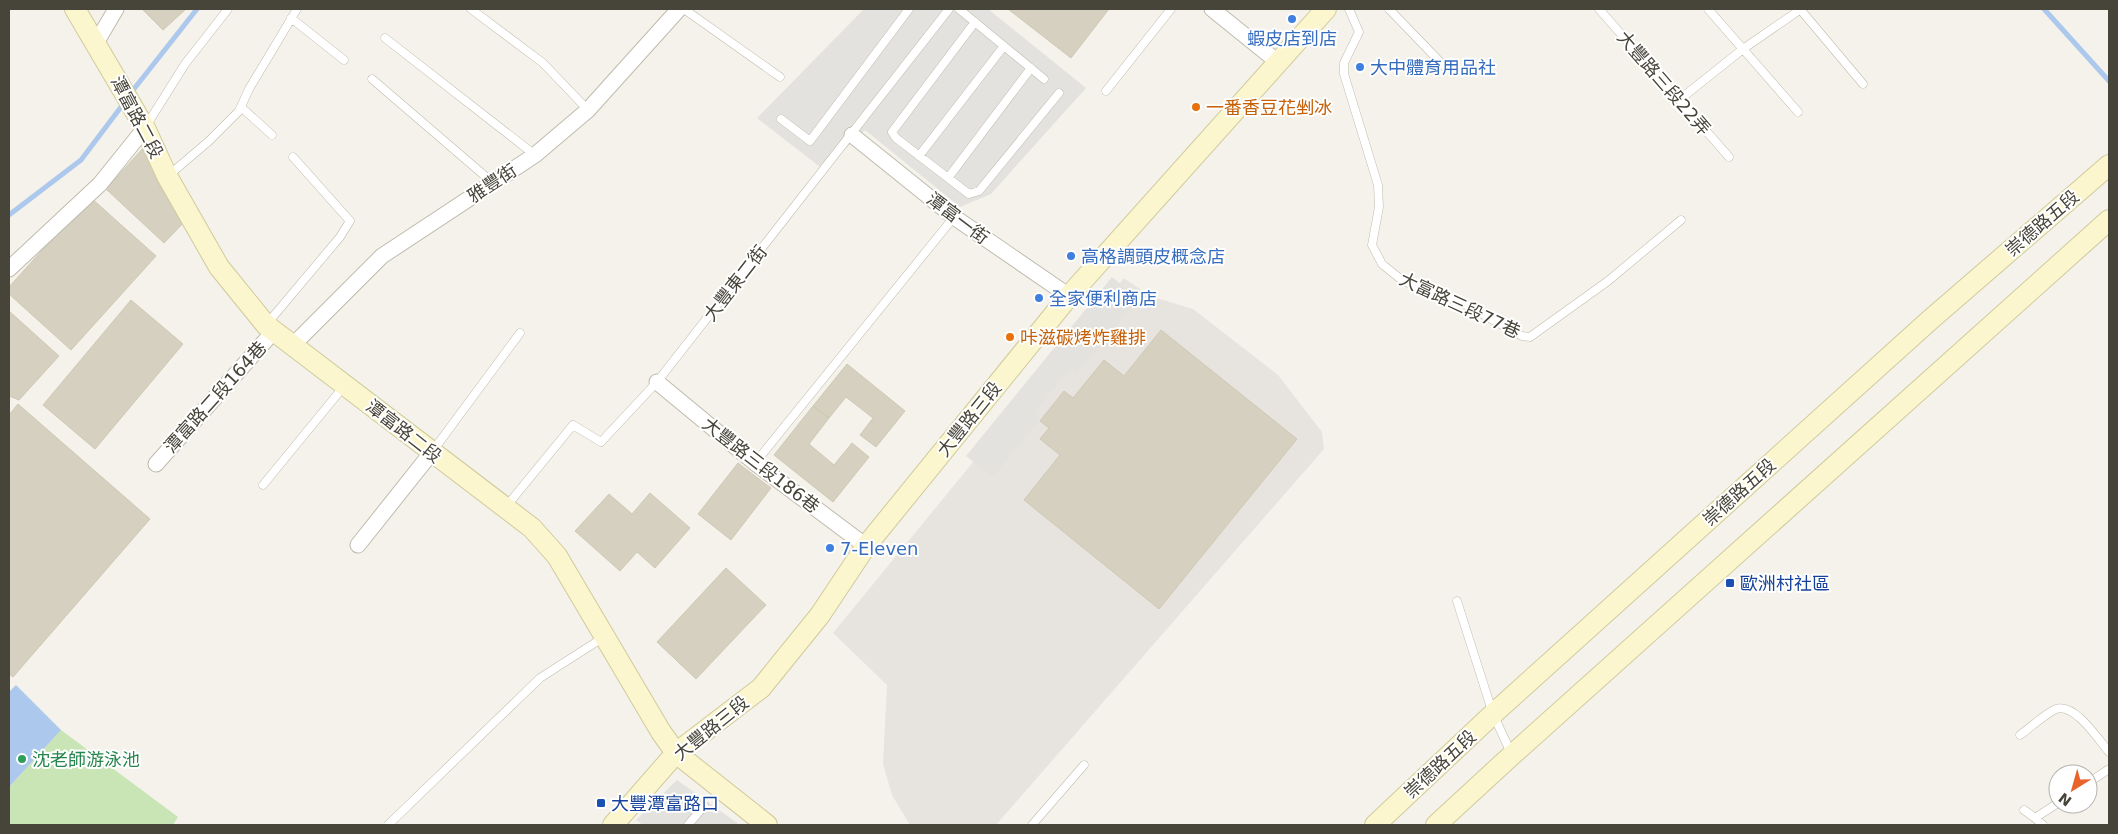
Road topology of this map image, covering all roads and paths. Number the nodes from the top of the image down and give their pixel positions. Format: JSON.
{"nodes":[{"id":1,"x":75,"y":9,"type":"edge"},
{"id":2,"x":116,"y":9,"type":"edge"},
{"id":3,"x":228,"y":9,"type":"edge"},
{"id":4,"x":298,"y":9,"type":"edge"},
{"id":5,"x":471,"y":9,"type":"edge"},
{"id":6,"x":679,"y":9,"type":"edge"},
{"id":7,"x":684,"y":9,"type":"edge"},
{"id":8,"x":909,"y":9,"type":"edge"},
{"id":9,"x":949,"y":9,"type":"edge"},
{"id":10,"x":959,"y":9,"type":"edge"},
{"id":11,"x":1171,"y":9,"type":"edge"},
{"id":12,"x":1212,"y":9,"type":"edge"},
{"id":13,"x":1326,"y":9,"type":"edge"},
{"id":14,"x":1349,"y":9,"type":"edge"},
{"id":15,"x":1390,"y":9,"type":"edge"},
{"id":16,"x":1599,"y":9,"type":"edge"},
{"id":17,"x":1708,"y":9,"type":"edge"},
{"id":18,"x":1800,"y":9,"type":"edge"},
{"id":19,"x":291,"y":18,"type":"junction"},
{"id":20,"x":975,"y":22,"type":"junction"},
{"id":21,"x":386,"y":38,"type":"dead end"},
{"id":22,"x":96,"y":43,"type":"junction"},
{"id":23,"x":1004,"y":46,"type":"junction"},
{"id":24,"x":1743,"y":50,"type":"junction"},
{"id":25,"x":344,"y":60,"type":"dead end"},
{"id":26,"x":1280,"y":63,"type":"junction"},
{"id":27,"x":1445,"y":67,"type":"dead end"},
{"id":28,"x":1031,"y":68,"type":"junction"},
{"id":29,"x":780,"y":77,"type":"dead end"},
{"id":30,"x":372,"y":79,"type":"dead end"},
{"id":31,"x":1044,"y":79,"type":"dead end"},
{"id":32,"x":1863,"y":84,"type":"dead end"},
{"id":33,"x":1106,"y":91,"type":"dead end"},
{"id":34,"x":1059,"y":94,"type":"dead end"},
{"id":35,"x":1679,"y":100,"type":"junction"},
{"id":36,"x":241,"y":107,"type":"junction"},
{"id":37,"x":588,"y":110,"type":"junction"},
{"id":38,"x":1798,"y":112,"type":"dead end"},
{"id":39,"x":781,"y":119,"type":"dead end"},
{"id":40,"x":146,"y":128,"type":"junction"},
{"id":41,"x":272,"y":135,"type":"dead end"},
{"id":42,"x":852,"y":135,"type":"junction"},
{"id":43,"x":535,"y":155,"type":"junction"},
{"id":44,"x":919,"y":156,"type":"junction"},
{"id":45,"x":293,"y":157,"type":"dead end"},
{"id":46,"x":1729,"y":157,"type":"dead end"},
{"id":47,"x":2109,"y":165,"type":"edge"},
{"id":48,"x":167,"y":176,"type":"junction"},
{"id":49,"x":948,"y":178,"type":"junction"},
{"id":50,"x":492,"y":182,"type":"junction"},
{"id":51,"x":954,"y":217,"type":"junction"},
{"id":52,"x":1681,"y":220,"type":"dead end"},
{"id":53,"x":2109,"y":220,"type":"edge"},
{"id":54,"x":9,"y":269,"type":"edge"},
{"id":55,"x":1069,"y":296,"type":"junction"},
{"id":56,"x":270,"y":328,"type":"junction"},
{"id":57,"x":520,"y":333,"type":"dead end"},
{"id":58,"x":292,"y":345,"type":"junction"},
{"id":59,"x":657,"y":382,"type":"junction"},
{"id":60,"x":345,"y":385,"type":"junction"},
{"id":61,"x":432,"y":452,"type":"junction"},
{"id":62,"x":156,"y":464,"type":"dead end"},
{"id":63,"x":754,"y":464,"type":"junction"},
{"id":64,"x":263,"y":485,"type":"dead end"},
{"id":65,"x":505,"y":508,"type":"junction"},
{"id":66,"x":358,"y":545,"type":"dead end"},
{"id":67,"x":866,"y":546,"type":"junction"},
{"id":68,"x":1457,"y":601,"type":"dead end"},
{"id":69,"x":604,"y":637,"type":"junction"},
{"id":70,"x":1493,"y":714,"type":"junction"},
{"id":71,"x":2020,"y":735,"type":"dead end"},
{"id":72,"x":2109,"y":752,"type":"edge"},
{"id":73,"x":676,"y":754,"type":"junction"},
{"id":74,"x":1512,"y":755,"type":"junction"},
{"id":75,"x":1084,"y":765,"type":"dead end"},
{"id":76,"x":2109,"y":769,"type":"edge"},
{"id":77,"x":2098,"y":776,"type":"edge"},
{"id":78,"x":704,"y":806,"type":"dead end"},
{"id":79,"x":2024,"y":810,"type":"dead end"},
{"id":80,"x":2048,"y":810,"type":"edge"},
{"id":81,"x":2035,"y":818,"type":"junction"},
{"id":82,"x":388,"y":825,"type":"edge"},
{"id":83,"x":613,"y":825,"type":"edge"},
{"id":84,"x":688,"y":825,"type":"edge"},
{"id":85,"x":768,"y":825,"type":"edge"},
{"id":86,"x":1032,"y":825,"type":"edge"},
{"id":87,"x":1375,"y":825,"type":"edge"},
{"id":88,"x":1436,"y":825,"type":"edge"},
{"id":89,"x":2043,"y":825,"type":"edge"}],
"edges":[{"from":1,"to":22,"type":"street","name":"潭富路二段"},
{"from":2,"to":22,"type":"street"},
{"from":3,"to":40,"type":"lane"},
{"from":4,"to":19,"type":"lane"},
{"from":5,"to":37,"type":"lane"},
{"from":6,"to":37,"type":"street","name":"雅豐街"},
{"from":7,"to":29,"type":"lane"},
{"from":8,"to":39,"type":"lane"},
{"from":9,"to":42,"type":"lane","name":"大豐東二街"},
{"from":10,"to":20,"type":"lane"},
{"from":11,"to":33,"type":"lane"},
{"from":12,"to":26,"type":"street"},
{"from":13,"to":26,"type":"street","name":"大豐路三段"},
{"from":14,"to":52,"type":"lane","name":"大富路三段77巷"},
{"from":15,"to":27,"type":"lane"},
{"from":16,"to":35,"type":"lane","name":"大豐路三段22弄"},
{"from":17,"to":24,"type":"lane"},
{"from":18,"to":24,"type":"lane"},
{"from":18,"to":32,"type":"lane"},
{"from":19,"to":25,"type":"lane"},
{"from":19,"to":36,"type":"lane"},
{"from":20,"to":23,"type":"lane"},
{"from":20,"to":44,"type":"lane"},
{"from":21,"to":43,"type":"lane"},
{"from":22,"to":40,"type":"street","name":"潭富路二段"},
{"from":23,"to":28,"type":"lane"},
{"from":23,"to":44,"type":"lane"},
{"from":24,"to":35,"type":"lane"},
{"from":24,"to":38,"type":"lane"},
{"from":26,"to":55,"type":"street","name":"大豐路三段"},
{"from":28,"to":31,"type":"lane"},
{"from":28,"to":49,"type":"lane"},
{"from":30,"to":50,"type":"lane"},
{"from":34,"to":49,"type":"lane"},
{"from":35,"to":46,"type":"lane","name":"大豐路三段22弄"},
{"from":36,"to":41,"type":"lane"},
{"from":36,"to":48,"type":"lane"},
{"from":37,"to":43,"type":"street","name":"雅豐街"},
{"from":40,"to":48,"type":"street","name":"潭富路二段"},
{"from":40,"to":54,"type":"street"},
{"from":42,"to":51,"type":"street","name":"潭富一街"},
{"from":42,"to":59,"type":"lane","name":"大豐東二街"},
{"from":43,"to":50,"type":"street","name":"雅豐街"},
{"from":44,"to":49,"type":"lane"},
{"from":45,"to":56,"type":"lane"},
{"from":47,"to":70,"type":"street","name":"崇德路五段"},
{"from":48,"to":56,"type":"street","name":"潭富路二段"},
{"from":50,"to":58,"type":"street","name":"雅豐街"},
{"from":51,"to":55,"type":"street","name":"潭富一街"},
{"from":51,"to":63,"type":"lane"},
{"from":53,"to":74,"type":"street"},
{"from":55,"to":67,"type":"street","name":"大豐路三段"},
{"from":56,"to":58,"type":"street","name":"潭富路二段"},
{"from":56,"to":62,"type":"street","name":"潭富路二段164巷"},
{"from":57,"to":61,"type":"lane"},
{"from":58,"to":60,"type":"street","name":"潭富路二段"},
{"from":59,"to":63,"type":"street","name":"大豐路三段186巷"},
{"from":59,"to":65,"type":"lane","name":"大豐東二街"},
{"from":60,"to":61,"type":"street","name":"潭富路二段"},
{"from":60,"to":64,"type":"lane"},
{"from":61,"to":65,"type":"street","name":"潭富路二段"},
{"from":61,"to":66,"type":"street"},
{"from":63,"to":67,"type":"street","name":"大豐路三段186巷"},
{"from":65,"to":69,"type":"street","name":"潭富路二段"},
{"from":67,"to":73,"type":"street","name":"大豐路三段"},
{"from":68,"to":70,"type":"lane"},
{"from":69,"to":73,"type":"street","name":"潭富路二段"},
{"from":69,"to":82,"type":"lane"},
{"from":70,"to":74,"type":"lane"},
{"from":70,"to":87,"type":"street","name":"崇德路五段"},
{"from":71,"to":72,"type":"lane"},
{"from":73,"to":83,"type":"street","name":"大豐路三段"},
{"from":73,"to":85,"type":"street","name":"潭富路二段"},
{"from":74,"to":88,"type":"street"},
{"from":75,"to":86,"type":"lane"},
{"from":76,"to":77,"type":"lane"},
{"from":78,"to":84,"type":"lane"},
{"from":79,"to":81,"type":"lane"},
{"from":80,"to":81,"type":"lane"},
{"from":81,"to":89,"type":"lane"}]}
